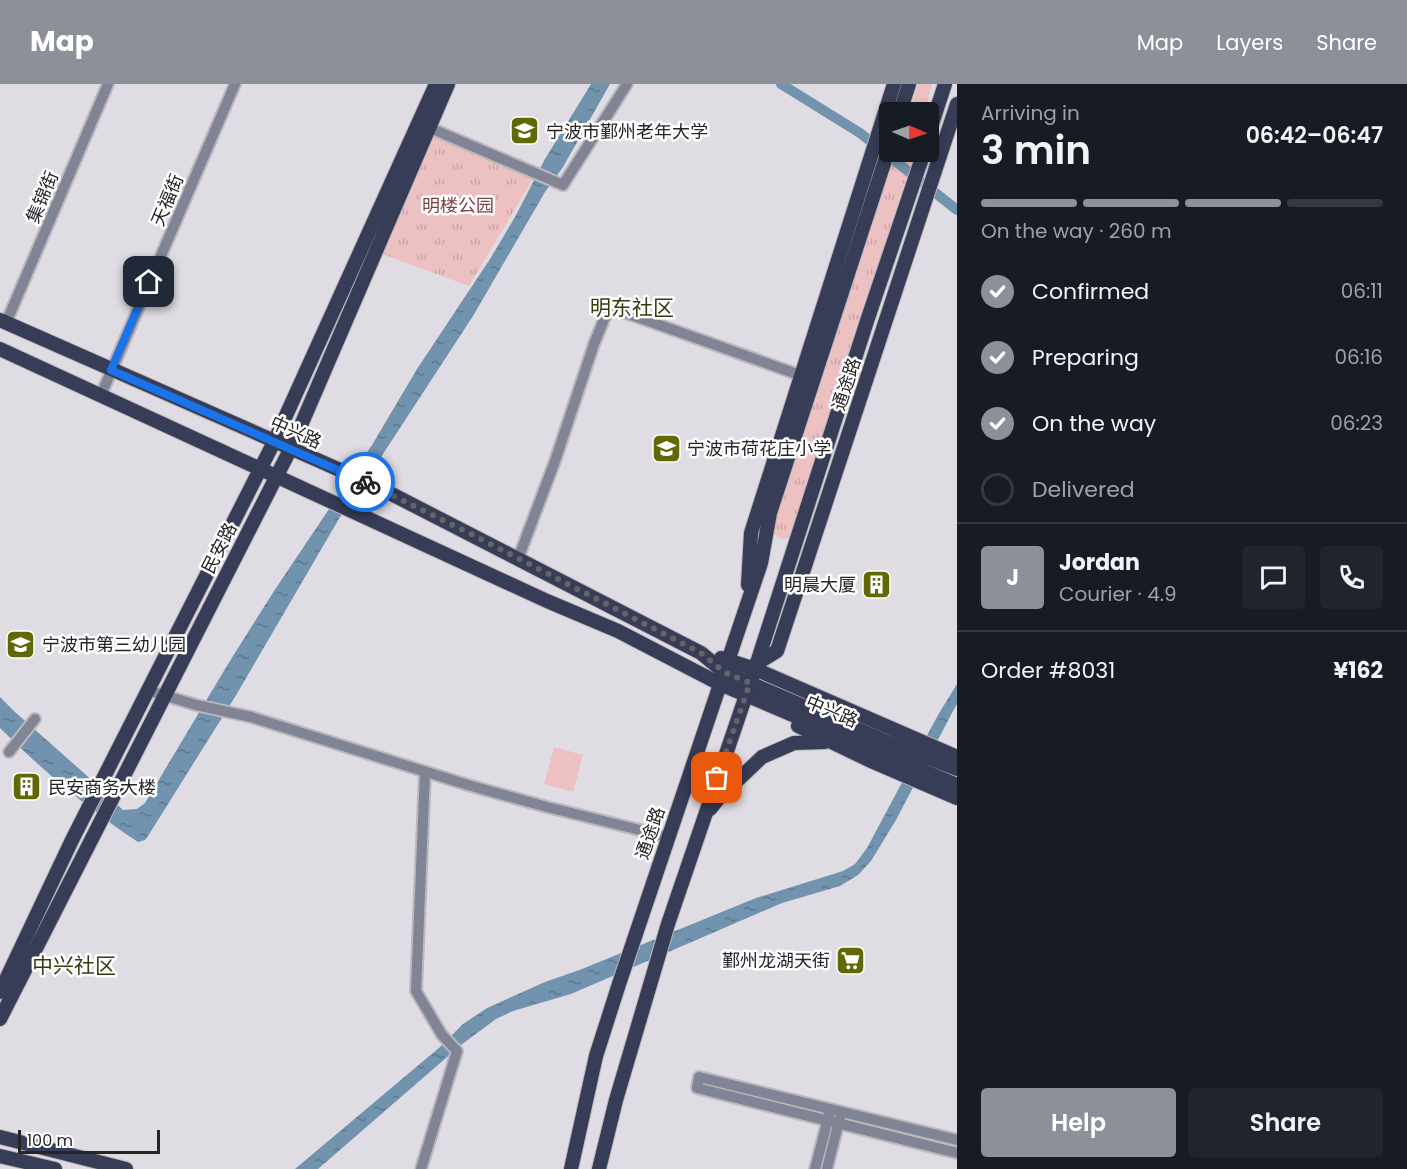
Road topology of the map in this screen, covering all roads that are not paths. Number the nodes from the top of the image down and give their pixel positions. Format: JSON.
{"nodes":[{"id":1,"x":108,"y":84,"type":"edge"},
{"id":2,"x":235,"y":84,"type":"edge"},
{"id":3,"x":436,"y":84,"type":"edge"},
{"id":4,"x":448,"y":84,"type":"edge"},
{"id":5,"x":627,"y":84,"type":"edge"},
{"id":6,"x":894,"y":84,"type":"edge"},
{"id":7,"x":909,"y":84,"type":"edge"},
{"id":8,"x":945,"y":84,"type":"edge"},
{"id":9,"x":903,"y":102,"type":"edge"},
{"id":10,"x":939,"y":102,"type":"edge"},
{"id":11,"x":957,"y":104,"type":"edge"},
{"id":12,"x":430,"y":128,"type":"junction"},
{"id":13,"x":885,"y":162,"type":"edge"},
{"id":14,"x":921,"y":162,"type":"edge"},
{"id":15,"x":3,"y":322,"type":"edge"},
{"id":16,"x":0,"y":349,"type":"edge"},
{"id":17,"x":111,"y":370,"type":"junction"},
{"id":18,"x":808,"y":378,"type":"junction"},
{"id":19,"x":101,"y":395,"type":"junction"},
{"id":20,"x":274,"y":442,"type":"junction"},
{"id":21,"x":290,"y":449,"type":"junction"},
{"id":22,"x":260,"y":468,"type":"junction"},
{"id":23,"x":276,"y":476,"type":"junction"},
{"id":24,"x":518,"y":559,"type":"junction"},
{"id":25,"x":756,"y":667,"type":"junction"},
{"id":26,"x":723,"y":676,"type":"junction"},
{"id":27,"x":147,"y":690,"type":"junction"},
{"id":28,"x":746,"y":693,"type":"junction"},
{"id":29,"x":164,"y":695,"type":"junction"},
{"id":30,"x":35,"y":719,"type":"dead end"},
{"id":31,"x":831,"y":742,"type":"junction"},
{"id":32,"x":878,"y":751,"type":"junction"},
{"id":33,"x":9,"y":752,"type":"dead end"},
{"id":34,"x":957,"y":757,"type":"edge"},
{"id":35,"x":425,"y":772,"type":"junction"},
{"id":36,"x":952,"y":782,"type":"edge"},
{"id":37,"x":957,"y":798,"type":"edge"},
{"id":38,"x":704,"y":818,"type":"junction"},
{"id":39,"x":668,"y":837,"type":"junction"},
{"id":40,"x":0,"y":992,"type":"edge"},
{"id":41,"x":0,"y":1019,"type":"edge"},
{"id":42,"x":836,"y":1110,"type":"junction"},
{"id":43,"x":833,"y":1122,"type":"junction"},
{"id":44,"x":0,"y":1137,"type":"edge"},
{"id":45,"x":957,"y":1140,"type":"edge"},
{"id":46,"x":957,"y":1152,"type":"edge"},
{"id":47,"x":0,"y":1156,"type":"edge"},
{"id":48,"x":55,"y":1169,"type":"edge"},
{"id":49,"x":126,"y":1169,"type":"edge"},
{"id":50,"x":421,"y":1169,"type":"edge"},
{"id":51,"x":571,"y":1169,"type":"edge"},
{"id":52,"x":599,"y":1169,"type":"edge"},
{"id":53,"x":815,"y":1169,"type":"edge"},
{"id":54,"x":827,"y":1169,"type":"edge"}],
"edges":[{"from":1,"to":15,"type":"street","name":"集锦街"},
{"from":2,"to":17,"type":"street","name":"天福街"},
{"from":3,"to":20,"type":"main road","name":"民安路"},
{"from":4,"to":12,"type":"main road","name":"民安路"},
{"from":5,"to":12,"type":"street"},
{"from":6,"to":18,"type":"main road","name":"通途路"},
{"from":7,"to":9,"type":"main road"},
{"from":8,"to":10,"type":"main road"},
{"from":11,"to":25,"type":"main road","name":"通途路"},
{"from":12,"to":21,"type":"main road","name":"民安路"},
{"from":13,"to":18,"type":"main road","name":"通途路"},
{"from":14,"to":25,"type":"main road","name":"通途路"},
{"from":15,"to":17,"type":"main road","name":"中兴路"},
{"from":16,"to":19,"type":"main road","name":"中兴路"},
{"from":17,"to":19,"type":"street","name":"天福街"},
{"from":17,"to":20,"type":"main road","name":"中兴路"},
{"from":18,"to":24,"type":"street"},
{"from":18,"to":26,"type":"main road","name":"通途路"},
{"from":19,"to":22,"type":"main road","name":"中兴路"},
{"from":20,"to":21,"type":"main road","name":"中兴路"},
{"from":20,"to":22,"type":"main road","name":"民安路"},
{"from":21,"to":23,"type":"main road","name":"民安路"},
{"from":21,"to":24,"type":"main road","name":"中兴路"},
{"from":22,"to":23,"type":"main road","name":"中兴路"},
{"from":22,"to":27,"type":"main road","name":"民安路"},
{"from":23,"to":26,"type":"main road","name":"中兴路"},
{"from":23,"to":29,"type":"main road","name":"民安路"},
{"from":24,"to":26,"type":"main road","name":"中兴路"},
{"from":25,"to":26,"type":"main road","name":"中兴路"},
{"from":25,"to":28,"type":"main road","name":"通途路"},
{"from":25,"to":34,"type":"main road","name":"中兴路"},
{"from":26,"to":28,"type":"main road","name":"中兴路"},
{"from":26,"to":39,"type":"main road","name":"通途路"},
{"from":27,"to":29,"type":"street"},
{"from":27,"to":40,"type":"main road","name":"民安路"},
{"from":28,"to":31,"type":"main road","name":"中兴路"},
{"from":28,"to":32,"type":"main road","name":"中兴路"},
{"from":28,"to":38,"type":"main road","name":"通途路"},
{"from":29,"to":35,"type":"street"},
{"from":29,"to":41,"type":"main road","name":"民安路"},
{"from":30,"to":33,"type":"street"},
{"from":31,"to":32,"type":"main road","name":"中兴路"},
{"from":31,"to":38,"type":"main road"},
{"from":32,"to":36,"type":"main road","name":"中兴路"},
{"from":32,"to":36,"type":"main road","name":"中兴路"},
{"from":35,"to":39,"type":"street"},
{"from":35,"to":50,"type":"street"},
{"from":36,"to":37,"type":"main road"},
{"from":38,"to":52,"type":"main road","name":"通途路"},
{"from":39,"to":51,"type":"main road","name":"通途路"},
{"from":42,"to":43,"type":"street"},
{"from":42,"to":43,"type":"street"},
{"from":42,"to":45,"type":"street"},
{"from":43,"to":46,"type":"street"},
{"from":43,"to":53,"type":"street"},
{"from":43,"to":54,"type":"street"},
{"from":44,"to":49,"type":"main road"},
{"from":47,"to":48,"type":"main road"}]}
